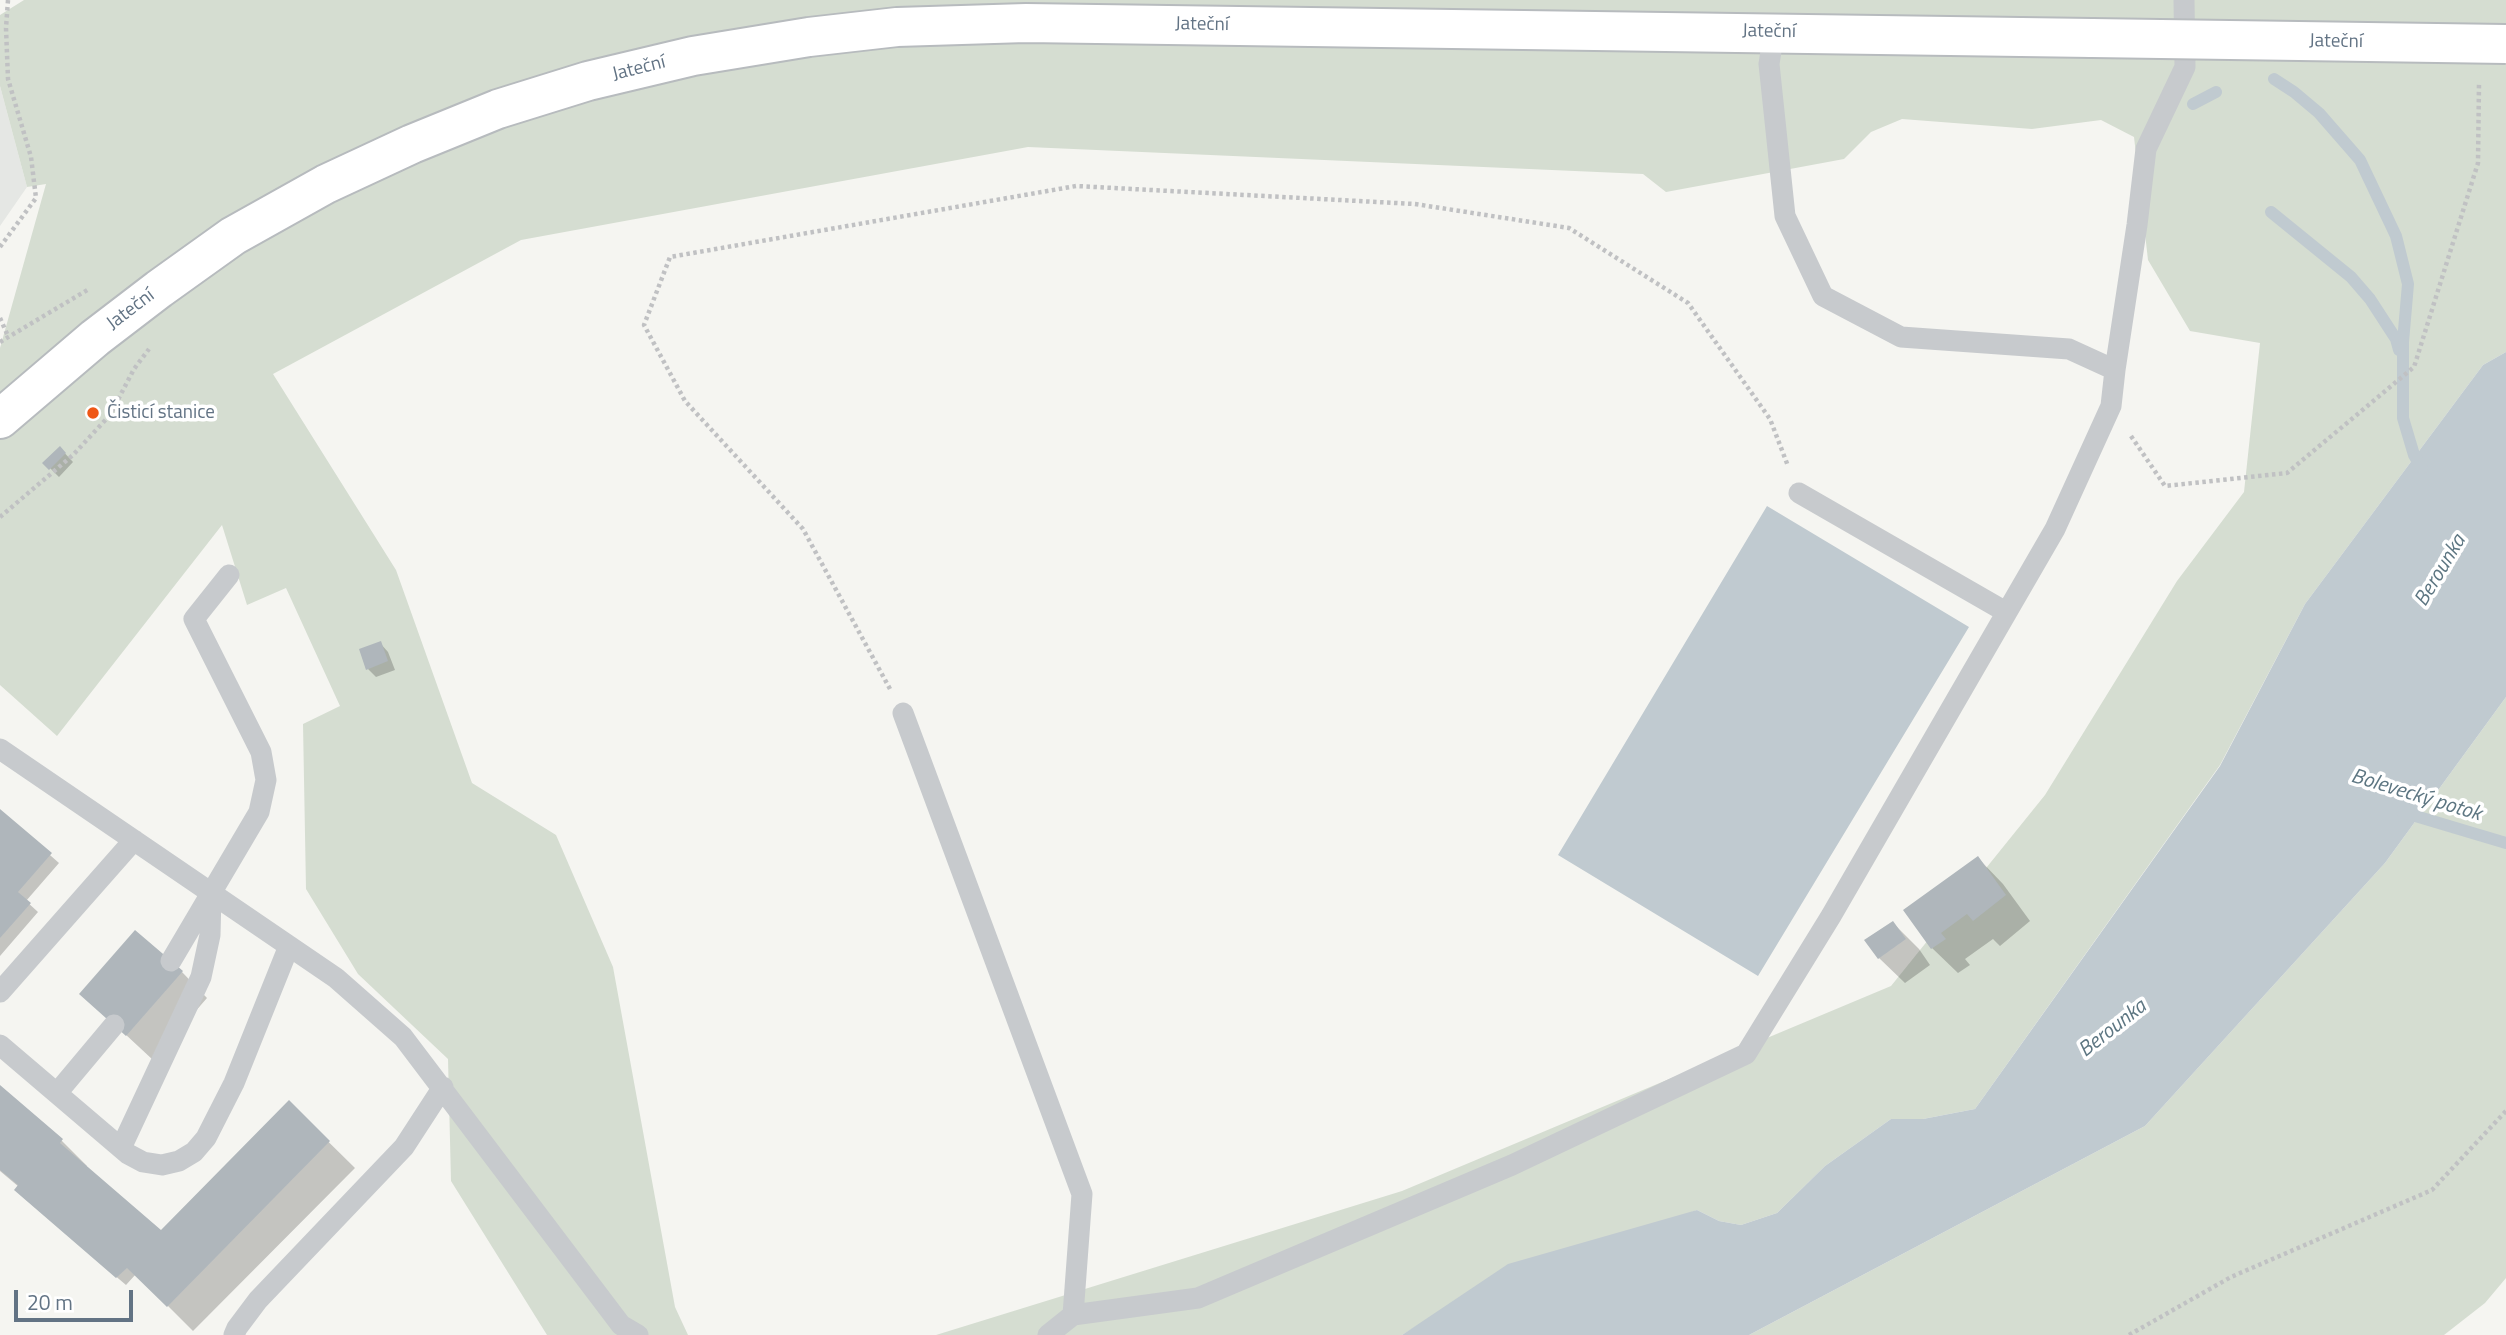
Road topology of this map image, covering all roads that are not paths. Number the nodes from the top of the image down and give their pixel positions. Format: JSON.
{"nodes":[{"id":1,"x":2184,"y":0,"type":"edge"},
{"id":2,"x":1774,"y":32,"type":"junction"},
{"id":3,"x":2506,"y":44,"type":"edge"},
{"id":4,"x":2115,"y":370,"type":"junction"},
{"id":5,"x":0,"y":419,"type":"edge"},
{"id":6,"x":1799,"y":492,"type":"road end"},
{"id":7,"x":229,"y":575,"type":"dead end"},
{"id":8,"x":2006,"y":612,"type":"junction"},
{"id":9,"x":903,"y":713,"type":"road end"},
{"id":10,"x":0,"y":749,"type":"edge"},
{"id":11,"x":134,"y":840,"type":"junction"},
{"id":12,"x":211,"y":893,"type":"junction"},
{"id":13,"x":289,"y":946,"type":"junction"},
{"id":14,"x":171,"y":961,"type":"dead end"},
{"id":15,"x":0,"y":992,"type":"edge"},
{"id":16,"x":114,"y":1025,"type":"dead end"},
{"id":17,"x":0,"y":1045,"type":"edge"},
{"id":18,"x":443,"y":1087,"type":"junction"},
{"id":19,"x":57,"y":1093,"type":"junction"},
{"id":20,"x":121,"y":1148,"type":"junction"},
{"id":21,"x":1073,"y":1315,"type":"junction"},
{"id":22,"x":234,"y":1335,"type":"edge"},
{"id":23,"x":638,"y":1335,"type":"edge"},
{"id":24,"x":1048,"y":1335,"type":"edge"}],
"edges":[{"from":1,"to":4,"type":"lane"},
{"from":2,"to":3,"type":"main road","name":"Jateční","bridge":true},
{"from":2,"to":4,"type":"lane"},
{"from":2,"to":5,"type":"main road","name":"Jateční"},
{"from":4,"to":8,"type":"lane"},
{"from":6,"to":8,"type":"lane"},
{"from":7,"to":12,"type":"lane"},
{"from":8,"to":21,"type":"lane"},
{"from":9,"to":21,"type":"lane"},
{"from":10,"to":11,"type":"lane"},
{"from":11,"to":12,"type":"lane"},
{"from":11,"to":15,"type":"lane"},
{"from":12,"to":13,"type":"lane"},
{"from":12,"to":14,"type":"lane"},
{"from":12,"to":20,"type":"lane"},
{"from":13,"to":18,"type":"lane"},
{"from":13,"to":20,"type":"lane"},
{"from":16,"to":19,"type":"lane"},
{"from":17,"to":19,"type":"lane"},
{"from":18,"to":22,"type":"lane"},
{"from":18,"to":23,"type":"lane"},
{"from":19,"to":20,"type":"lane"},
{"from":21,"to":24,"type":"lane"}]}
